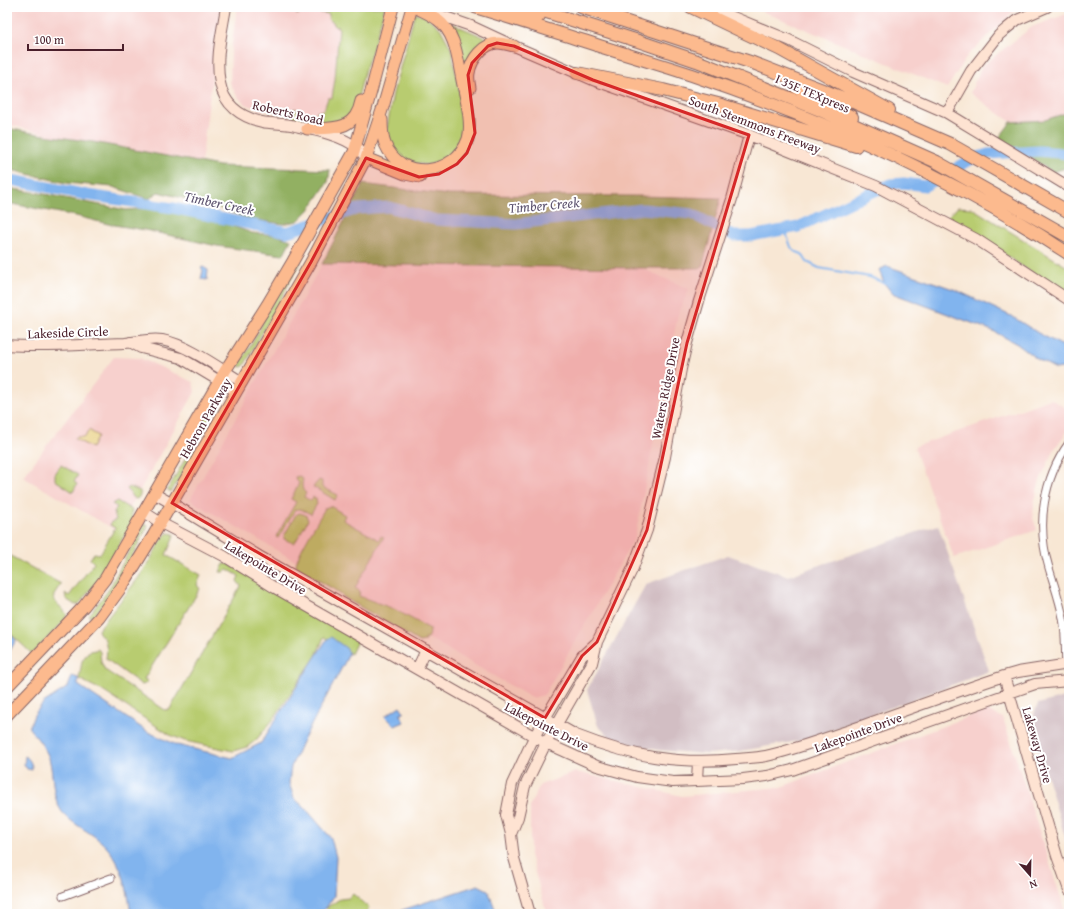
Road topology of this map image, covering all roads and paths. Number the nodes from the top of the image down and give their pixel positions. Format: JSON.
{"nodes":[{"id":1,"x":226,"y":7,"type":"edge"},
{"id":2,"x":393,"y":7,"type":"edge"},
{"id":3,"x":415,"y":7,"type":"edge"},
{"id":4,"x":475,"y":7,"type":"edge"},
{"id":5,"x":514,"y":7,"type":"edge"},
{"id":6,"x":531,"y":7,"type":"edge"},
{"id":7,"x":581,"y":7,"type":"edge"},
{"id":8,"x":690,"y":7,"type":"edge"},
{"id":9,"x":702,"y":7,"type":"edge"},
{"id":10,"x":1047,"y":7,"type":"edge"},
{"id":11,"x":514,"y":46,"type":"junction"},
{"id":12,"x":380,"y":56,"type":"junction"},
{"id":13,"x":753,"y":64,"type":"junction"},
{"id":14,"x":577,"y":73,"type":"junction"},
{"id":15,"x":691,"y":74,"type":"junction"},
{"id":16,"x":383,"y":107,"type":"junction"},
{"id":17,"x":947,"y":113,"type":"junction"},
{"id":18,"x":307,"y":129,"type":"junction"},
{"id":19,"x":749,"y":135,"type":"junction"},
{"id":20,"x":950,"y":144,"type":"junction"},
{"id":21,"x":356,"y":147,"type":"junction"},
{"id":22,"x":366,"y":158,"type":"junction"},
{"id":23,"x":903,"y":161,"type":"junction"},
{"id":24,"x":936,"y":162,"type":"junction"},
{"id":25,"x":1069,"y":187,"type":"edge"},
{"id":26,"x":1001,"y":212,"type":"junction"},
{"id":27,"x":1069,"y":212,"type":"edge"},
{"id":28,"x":1069,"y":237,"type":"edge"},
{"id":29,"x":1069,"y":246,"type":"edge"},
{"id":30,"x":1069,"y":254,"type":"edge"},
{"id":31,"x":1069,"y":300,"type":"edge"},
{"id":32,"x":7,"y":345,"type":"edge"},
{"id":33,"x":223,"y":376,"type":"junction"},
{"id":34,"x":239,"y":387,"type":"junction"},
{"id":35,"x":1069,"y":443,"type":"edge"},
{"id":36,"x":155,"y":494,"type":"junction"},
{"id":37,"x":172,"y":503,"type":"junction"},
{"id":38,"x":144,"y":512,"type":"junction"},
{"id":39,"x":161,"y":523,"type":"junction"},
{"id":40,"x":74,"y":616,"type":"junction"},
{"id":41,"x":88,"y":629,"type":"junction"},
{"id":42,"x":597,"y":642,"type":"junction"},
{"id":43,"x":426,"y":650,"type":"junction"},
{"id":44,"x":1068,"y":664,"type":"edge"},
{"id":45,"x":417,"y":669,"type":"junction"},
{"id":46,"x":1004,"y":676,"type":"junction"},
{"id":47,"x":1069,"y":681,"type":"edge"},
{"id":48,"x":982,"y":683,"type":"junction"},
{"id":49,"x":7,"y":687,"type":"edge"},
{"id":50,"x":1010,"y":692,"type":"junction"},
{"id":51,"x":989,"y":700,"type":"junction"},
{"id":52,"x":7,"y":715,"type":"edge"},
{"id":53,"x":545,"y":718,"type":"junction"},
{"id":54,"x":557,"y":725,"type":"junction"},
{"id":55,"x":534,"y":736,"type":"junction"},
{"id":56,"x":815,"y":742,"type":"junction"},
{"id":57,"x":546,"y":743,"type":"junction"},
{"id":58,"x":821,"y":759,"type":"junction"},
{"id":59,"x":698,"y":761,"type":"junction"},
{"id":60,"x":697,"y":781,"type":"junction"},
{"id":61,"x":511,"y":834,"type":"junction"},
{"id":62,"x":111,"y":878,"type":"dead end"},
{"id":63,"x":1069,"y":890,"type":"edge"},
{"id":64,"x":63,"y":896,"type":"dead end"},
{"id":65,"x":530,"y":914,"type":"edge"}],
"edges":[{"from":1,"to":18,"type":"main road","name":"Roberts Road"},
{"from":2,"to":12,"type":"main road","name":"Hebron Parkway"},
{"from":3,"to":11,"type":"main road","name":"South Stemmons Freeway"},
{"from":3,"to":16,"type":"main road"},
{"from":3,"to":16,"type":"main road"},
{"from":4,"to":15,"type":"highway","name":"South Stemmons Freeway"},
{"from":5,"to":15,"type":"highway"},
{"from":6,"to":24,"type":"highway","name":"I 35E TEXpress"},
{"from":7,"to":13,"type":"highway"},
{"from":8,"to":20,"type":"highway"},
{"from":9,"to":17,"type":"main road"},
{"from":10,"to":17,"type":"main road"},
{"from":11,"to":14,"type":"main road","name":"South Stemmons Freeway"},
{"from":11,"to":22,"type":"main road"},
{"from":12,"to":18,"type":"main road"},
{"from":12,"to":21,"type":"main road","name":"Hebron Parkway"},
{"from":13,"to":20,"type":"highway"},
{"from":13,"to":24,"type":"highway"},
{"from":14,"to":19,"type":"main road","name":"South Stemmons Freeway"},
{"from":14,"to":23,"type":"highway"},
{"from":15,"to":23,"type":"highway","name":"South Stemmons Freeway"},
{"from":16,"to":22,"type":"main road","name":"Hebron Parkway"},
{"from":17,"to":25,"type":"main road"},
{"from":18,"to":21,"type":"main road","name":"Roberts Road"},
{"from":19,"to":31,"type":"main road","name":"South Stemmons Freeway"},
{"from":19,"to":42,"type":"main road","name":"Waters Ridge Drive"},
{"from":20,"to":27,"type":"highway"},
{"from":21,"to":22,"type":"main road","name":"Roberts Road"},
{"from":21,"to":33,"type":"main road","name":"Hebron Parkway"},
{"from":22,"to":34,"type":"main road","name":"Hebron Parkway"},
{"from":23,"to":26,"type":"highway","name":"South Stemmons Freeway"},
{"from":24,"to":28,"type":"highway","name":"I 35E TEXpress"},
{"from":26,"to":29,"type":"highway"},
{"from":26,"to":30,"type":"highway","name":"South Stemmons Freeway"},
{"from":32,"to":33,"type":"main road","name":"Lakeside Circle"},
{"from":33,"to":34,"type":"main road","name":"Lakeside Circle"},
{"from":33,"to":36,"type":"main road","name":"Hebron Parkway"},
{"from":34,"to":37,"type":"main road","name":"Hebron Parkway"},
{"from":35,"to":44,"type":"street"},
{"from":36,"to":37,"type":"main road","name":"Lakepointe Drive"},
{"from":36,"to":38,"type":"main road","name":"Hebron Parkway"},
{"from":37,"to":39,"type":"main road","name":"Hebron Parkway"},
{"from":37,"to":43,"type":"main road","name":"Lakepointe Drive"},
{"from":38,"to":39,"type":"main road","name":"Lakepointe Drive"},
{"from":38,"to":40,"type":"main road","name":"Hebron Parkway"},
{"from":39,"to":41,"type":"main road","name":"Hebron Parkway"},
{"from":39,"to":45,"type":"main road","name":"Lakepointe Drive"},
{"from":40,"to":41,"type":"main road"},
{"from":40,"to":49,"type":"main road","name":"Hebron Parkway"},
{"from":41,"to":52,"type":"main road","name":"Hebron Parkway"},
{"from":42,"to":53,"type":"main road","name":"Waters Ridge Drive"},
{"from":42,"to":54,"type":"main road","name":"Waters Ridge Drive"},
{"from":43,"to":45,"type":"main road"},
{"from":43,"to":53,"type":"main road","name":"Lakepointe Drive"},
{"from":44,"to":46,"type":"main road","name":"Lakepointe Drive"},
{"from":45,"to":55,"type":"main road","name":"Lakepointe Drive"},
{"from":46,"to":48,"type":"main road","name":"Lakepointe Drive"},
{"from":46,"to":50,"type":"main road","name":"Lakeway Drive"},
{"from":47,"to":50,"type":"main road","name":"Lakepointe Drive"},
{"from":48,"to":51,"type":"main road"},
{"from":48,"to":56,"type":"main road","name":"Lakepointe Drive"},
{"from":50,"to":51,"type":"main road","name":"Lakepointe Drive"},
{"from":50,"to":63,"type":"main road","name":"Lakeway Drive"},
{"from":51,"to":58,"type":"main road","name":"Lakepointe Drive"},
{"from":53,"to":54,"type":"main road","name":"Lakepointe Drive"},
{"from":53,"to":55,"type":"main road","name":"Waters Ridge Drive"},
{"from":54,"to":57,"type":"main road","name":"Waters Ridge Drive"},
{"from":54,"to":59,"type":"main road","name":"Lakepointe Drive"},
{"from":55,"to":57,"type":"main road","name":"Lakepointe Drive"},
{"from":55,"to":61,"type":"main road","name":"Waters Ridge Drive"},
{"from":56,"to":58,"type":"main road"},
{"from":56,"to":59,"type":"main road","name":"Lakepointe Drive"},
{"from":57,"to":60,"type":"main road","name":"Lakepointe Drive"},
{"from":57,"to":61,"type":"main road","name":"Waters Ridge Drive"},
{"from":58,"to":60,"type":"main road","name":"Lakepointe Drive"},
{"from":59,"to":60,"type":"main road"},
{"from":61,"to":65,"type":"main road","name":"Waters Ridge Drive"},
{"from":62,"to":64,"type":"street"}]}
